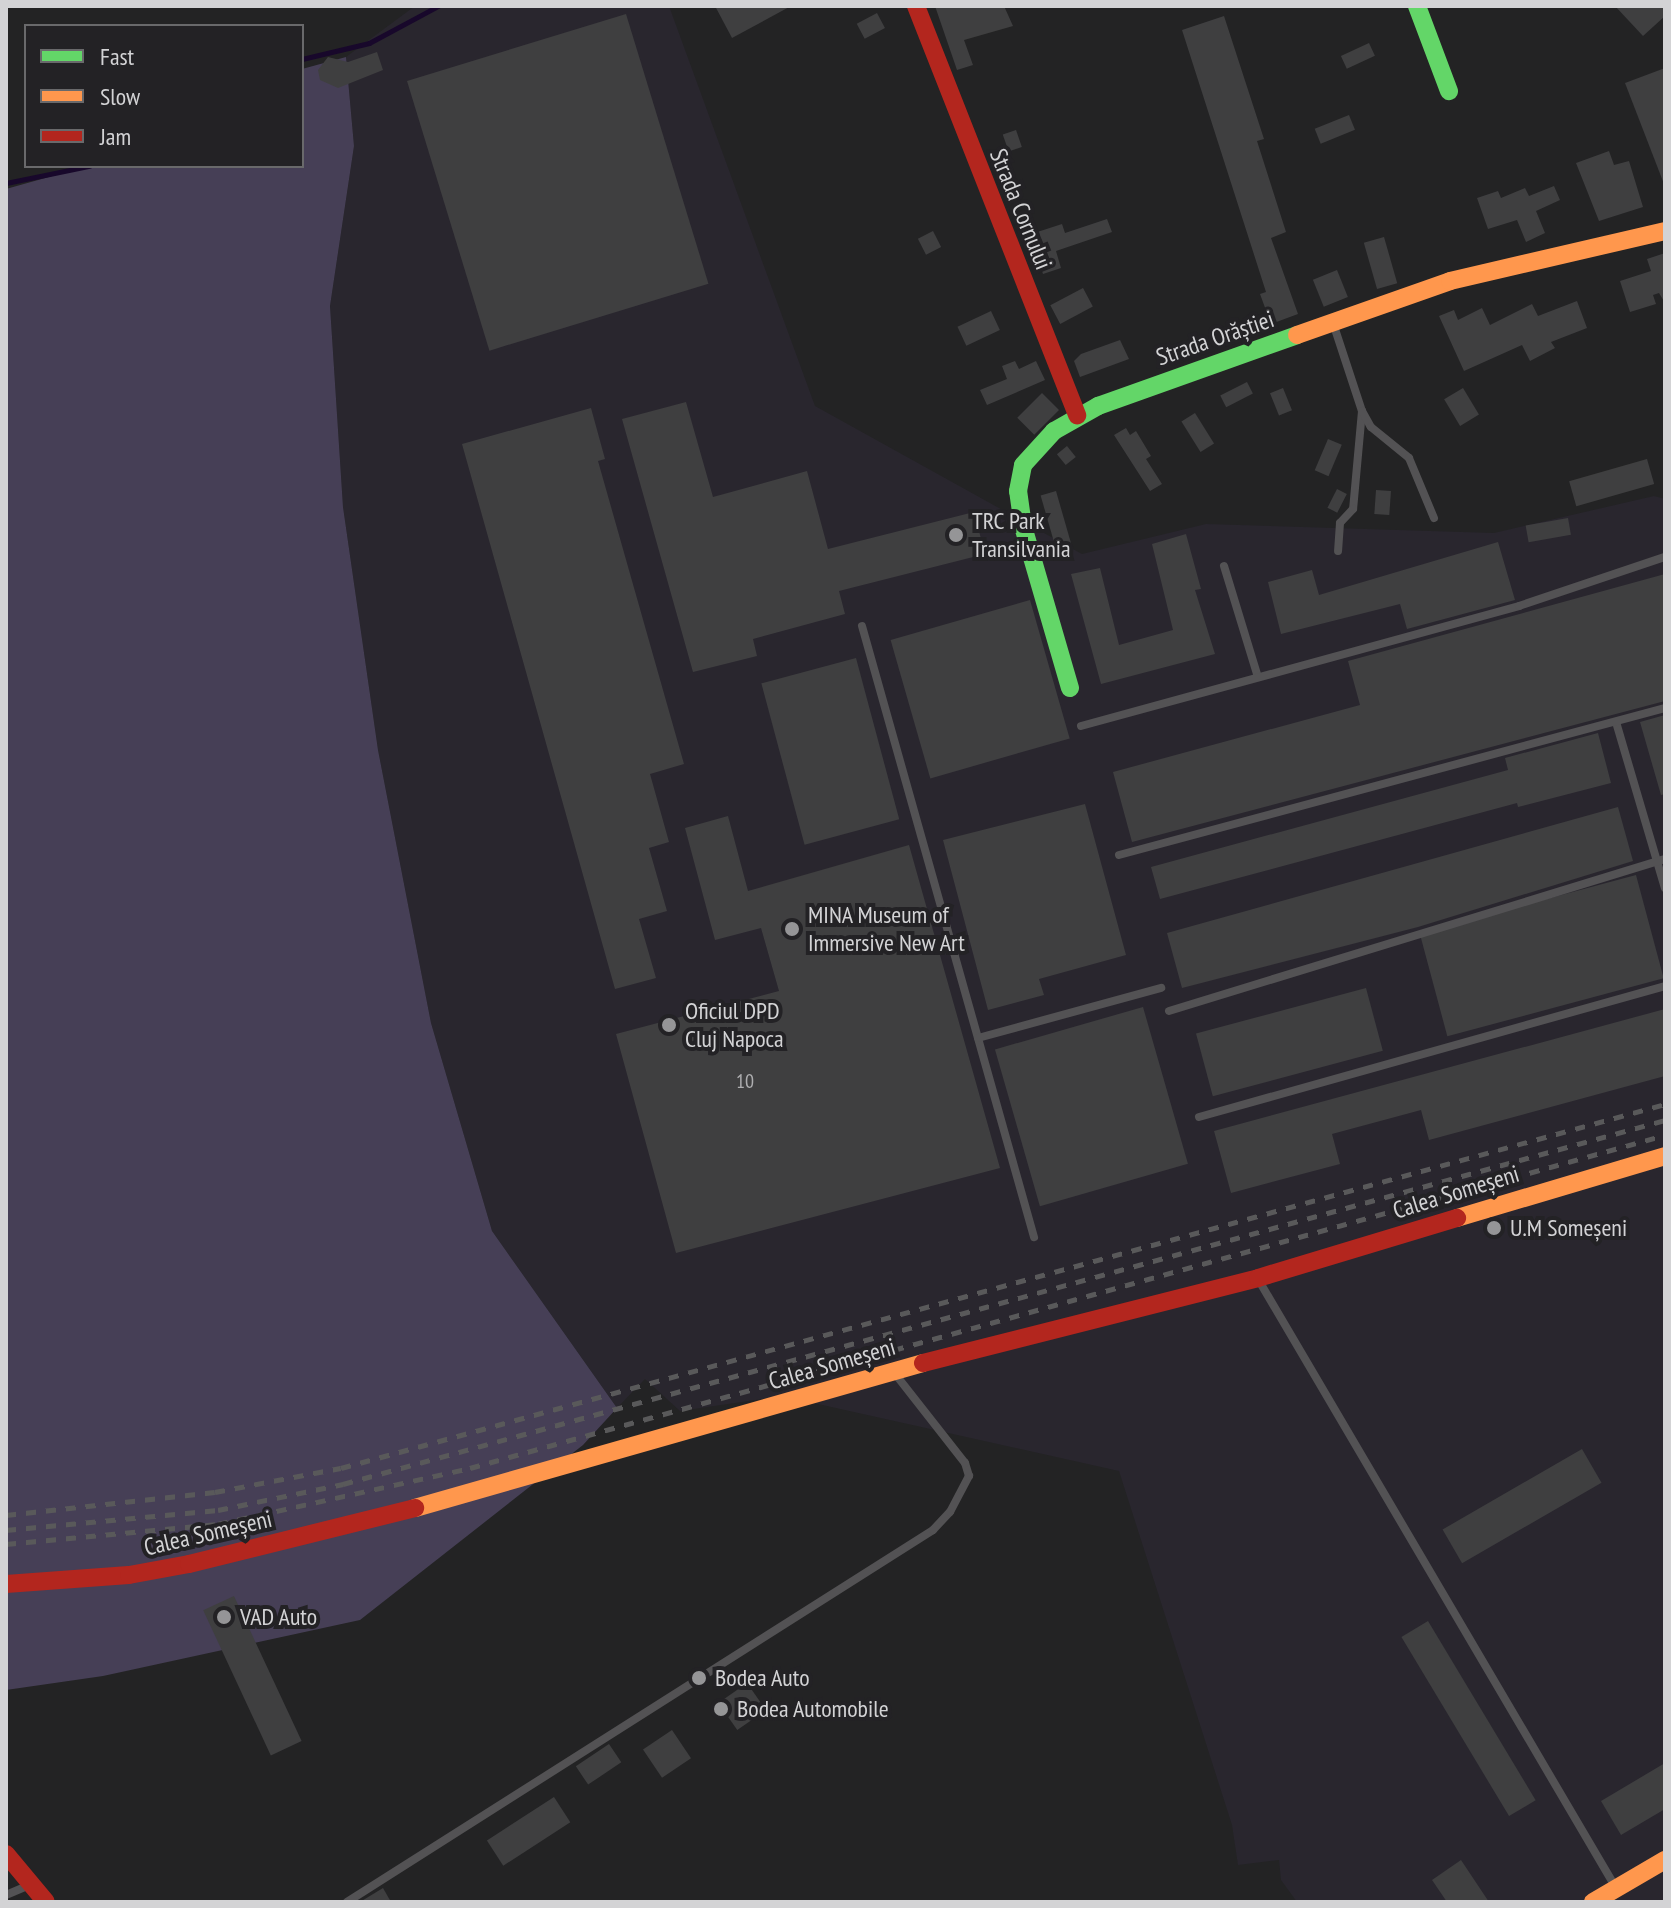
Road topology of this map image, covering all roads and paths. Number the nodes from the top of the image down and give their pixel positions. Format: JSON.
{"nodes":[{"id":1,"x":1417,"y":6,"type":"edge"},
{"id":2,"x":918,"y":13,"type":"edge"},
{"id":3,"x":1449,"y":91,"type":"dead end"},
{"id":4,"x":1665,"y":231,"type":"edge"},
{"id":5,"x":1333,"y":322,"type":"junction"},
{"id":6,"x":1362,"y":411,"type":"junction"},
{"id":7,"x":1077,"y":415,"type":"junction"},
{"id":8,"x":1434,"y":518,"type":"dead end"},
{"id":9,"x":1338,"y":551,"type":"dead end"},
{"id":10,"x":1665,"y":557,"type":"edge"},
{"id":11,"x":1224,"y":566,"type":"dead end"},
{"id":12,"x":862,"y":626,"type":"dead end"},
{"id":13,"x":1257,"y":674,"type":"junction"},
{"id":14,"x":1070,"y":688,"type":"dead end"},
{"id":15,"x":1665,"y":708,"type":"edge"},
{"id":16,"x":1616,"y":722,"type":"junction"},
{"id":17,"x":1081,"y":726,"type":"dead end"},
{"id":18,"x":1119,"y":855,"type":"dead end"},
{"id":19,"x":1662,"y":860,"type":"edge"},
{"id":20,"x":1665,"y":888,"type":"edge"},
{"id":21,"x":1665,"y":986,"type":"edge"},
{"id":22,"x":1161,"y":988,"type":"dead end"},
{"id":23,"x":1169,"y":1011,"type":"dead end"},
{"id":24,"x":978,"y":1038,"type":"junction"},
{"id":25,"x":1199,"y":1117,"type":"dead end"},
{"id":26,"x":1665,"y":1156,"type":"edge"},
{"id":27,"x":1034,"y":1237,"type":"dead end"},
{"id":28,"x":1258,"y":1278,"type":"junction"},
{"id":29,"x":893,"y":1371,"type":"junction"},
{"id":30,"x":6,"y":1584,"type":"edge"},
{"id":31,"x":6,"y":1854,"type":"edge"},
{"id":32,"x":1665,"y":1860,"type":"edge"},
{"id":33,"x":32,"y":1883,"type":"junction"},
{"id":34,"x":1616,"y":1889,"type":"junction"},
{"id":35,"x":6,"y":1895,"type":"edge"},
{"id":36,"x":46,"y":1902,"type":"edge"},
{"id":37,"x":347,"y":1902,"type":"edge"},
{"id":38,"x":1593,"y":1902,"type":"edge"}],
"edges":[{"from":1,"to":3,"type":"main road"},
{"from":2,"to":7,"type":"main road","name":"Strada Cornului"},
{"from":4,"to":5,"type":"main road","name":"Strada Orăștiei"},
{"from":5,"to":6,"type":"lane"},
{"from":5,"to":7,"type":"main road","name":"Strada Orăștiei"},
{"from":6,"to":8,"type":"lane"},
{"from":6,"to":9,"type":"lane"},
{"from":7,"to":14,"type":"main road","name":"Strada Orăștiei"},
{"from":10,"to":13,"type":"lane"},
{"from":11,"to":13,"type":"lane"},
{"from":12,"to":24,"type":"lane"},
{"from":13,"to":17,"type":"lane"},
{"from":15,"to":16,"type":"lane"},
{"from":16,"to":18,"type":"lane"},
{"from":16,"to":19,"type":"lane"},
{"from":19,"to":20,"type":"lane"},
{"from":19,"to":23,"type":"lane"},
{"from":21,"to":25,"type":"lane"},
{"from":22,"to":24,"type":"lane"},
{"from":24,"to":27,"type":"lane"},
{"from":26,"to":28,"type":"main road","name":"Calea Someșeni"},
{"from":28,"to":29,"type":"main road","name":"Calea Someșeni"},
{"from":28,"to":34,"type":"lane"},
{"from":29,"to":30,"type":"main road","name":"Calea Someșeni"},
{"from":29,"to":37,"type":"lane"},
{"from":31,"to":33,"type":"main road"},
{"from":32,"to":34,"type":"main road"},
{"from":33,"to":35,"type":"lane"},
{"from":33,"to":36,"type":"main road"},
{"from":34,"to":38,"type":"main road"}]}
